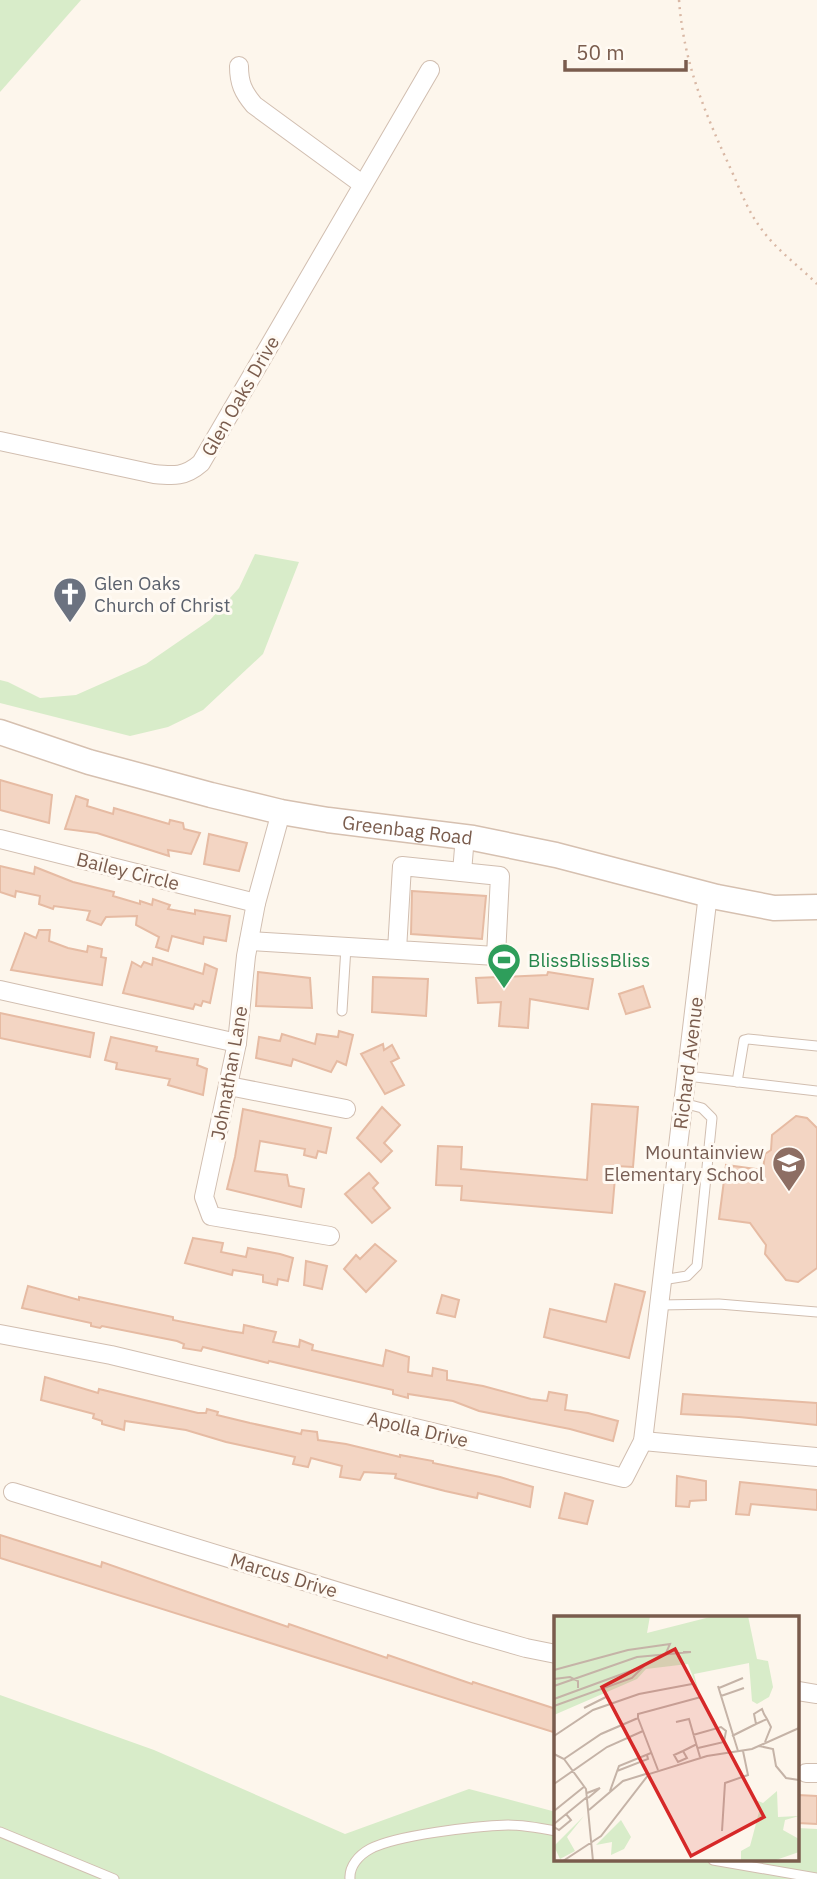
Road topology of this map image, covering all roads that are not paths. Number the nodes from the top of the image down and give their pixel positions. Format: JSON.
{"nodes":[{"id":1,"x":239,"y":66,"type":"dead end"},
{"id":2,"x":430,"y":70,"type":"dead end"},
{"id":3,"x":362,"y":184,"type":"junction"},
{"id":4,"x":0,"y":440,"type":"edge"},
{"id":5,"x":0,"y":732,"type":"edge"},
{"id":6,"x":281,"y":812,"type":"junction"},
{"id":7,"x":465,"y":836,"type":"junction"},
{"id":8,"x":0,"y":839,"type":"edge"},
{"id":9,"x":461,"y":872,"type":"junction"},
{"id":10,"x":708,"y":894,"type":"junction"},
{"id":11,"x":256,"y":903,"type":"junction"},
{"id":12,"x":817,"y":907,"type":"edge"},
{"id":13,"x":775,"y":908,"type":"junction"},
{"id":14,"x":817,"y":919,"type":"edge"},
{"id":15,"x":249,"y":941,"type":"junction"},
{"id":16,"x":346,"y":947,"type":"junction"},
{"id":17,"x":397,"y":950,"type":"junction"},
{"id":18,"x":0,"y":989,"type":"edge"},
{"id":19,"x":342,"y":1012,"type":"dead end"},
{"id":20,"x":237,"y":1043,"type":"junction"},
{"id":21,"x":817,"y":1046,"type":"edge"},
{"id":22,"x":687,"y":1076,"type":"junction"},
{"id":23,"x":737,"y":1082,"type":"junction"},
{"id":24,"x":229,"y":1086,"type":"junction"},
{"id":25,"x":817,"y":1091,"type":"edge"},
{"id":26,"x":683,"y":1103,"type":"junction"},
{"id":27,"x":346,"y":1109,"type":"dead end"},
{"id":28,"x":330,"y":1236,"type":"dead end"},
{"id":29,"x":662,"y":1280,"type":"junction"},
{"id":30,"x":659,"y":1305,"type":"junction"},
{"id":31,"x":817,"y":1312,"type":"edge"},
{"id":32,"x":0,"y":1334,"type":"edge"},
{"id":33,"x":643,"y":1441,"type":"junction"},
{"id":34,"x":817,"y":1457,"type":"edge"},
{"id":35,"x":13,"y":1492,"type":"dead end"},
{"id":36,"x":554,"y":1654,"type":"edge"},
{"id":37,"x":554,"y":1831,"type":"edge"},
{"id":38,"x":0,"y":1832,"type":"edge"},
{"id":39,"x":725,"y":1862,"type":"edge"},
{"id":40,"x":817,"y":1878,"type":"edge"},
{"id":41,"x":114,"y":1879,"type":"edge"},
{"id":42,"x":350,"y":1879,"type":"edge"}],
"edges":[{"from":1,"to":3,"type":"street"},
{"from":2,"to":3,"type":"street","name":"Glen Oaks Drive"},
{"from":3,"to":4,"type":"street","name":"Glen Oaks Drive"},
{"from":5,"to":6,"type":"main road","name":"Greenbag Road"},
{"from":6,"to":7,"type":"main road","name":"Greenbag Road"},
{"from":6,"to":11,"type":"street","name":"Johnathan Lane"},
{"from":7,"to":9,"type":"street"},
{"from":7,"to":10,"type":"main road","name":"Greenbag Road"},
{"from":8,"to":11,"type":"street","name":"Bailey Circle"},
{"from":9,"to":17,"type":"street"},
{"from":9,"to":17,"type":"street"},
{"from":10,"to":13,"type":"main road","name":"Greenbag Road"},
{"from":10,"to":22,"type":"street","name":"Richard Avenue"},
{"from":11,"to":15,"type":"street","name":"Johnathan Lane"},
{"from":12,"to":13,"type":"main road","name":"Greenbag Road"},
{"from":13,"to":14,"type":"street"},
{"from":15,"to":16,"type":"street"},
{"from":15,"to":20,"type":"street","name":"Johnathan Lane"},
{"from":16,"to":17,"type":"street"},
{"from":16,"to":19,"type":"lane"},
{"from":18,"to":20,"type":"street"},
{"from":20,"to":24,"type":"street","name":"Johnathan Lane"},
{"from":21,"to":23,"type":"lane"},
{"from":22,"to":23,"type":"lane"},
{"from":22,"to":26,"type":"street","name":"Richard Avenue"},
{"from":23,"to":25,"type":"lane"},
{"from":24,"to":27,"type":"street"},
{"from":24,"to":28,"type":"street","name":"Johnathan Lane"},
{"from":26,"to":29,"type":"street","name":"Richard Avenue"},
{"from":26,"to":29,"type":"lane"},
{"from":29,"to":30,"type":"street","name":"Richard Avenue"},
{"from":30,"to":31,"type":"lane"},
{"from":30,"to":33,"type":"street","name":"Richard Avenue"},
{"from":32,"to":33,"type":"street","name":"Apolla Drive"},
{"from":33,"to":34,"type":"street"},
{"from":35,"to":36,"type":"street","name":"Marcus Drive"},
{"from":37,"to":42,"type":"lane"},
{"from":38,"to":41,"type":"lane"},
{"from":39,"to":40,"type":"lane"}]}
